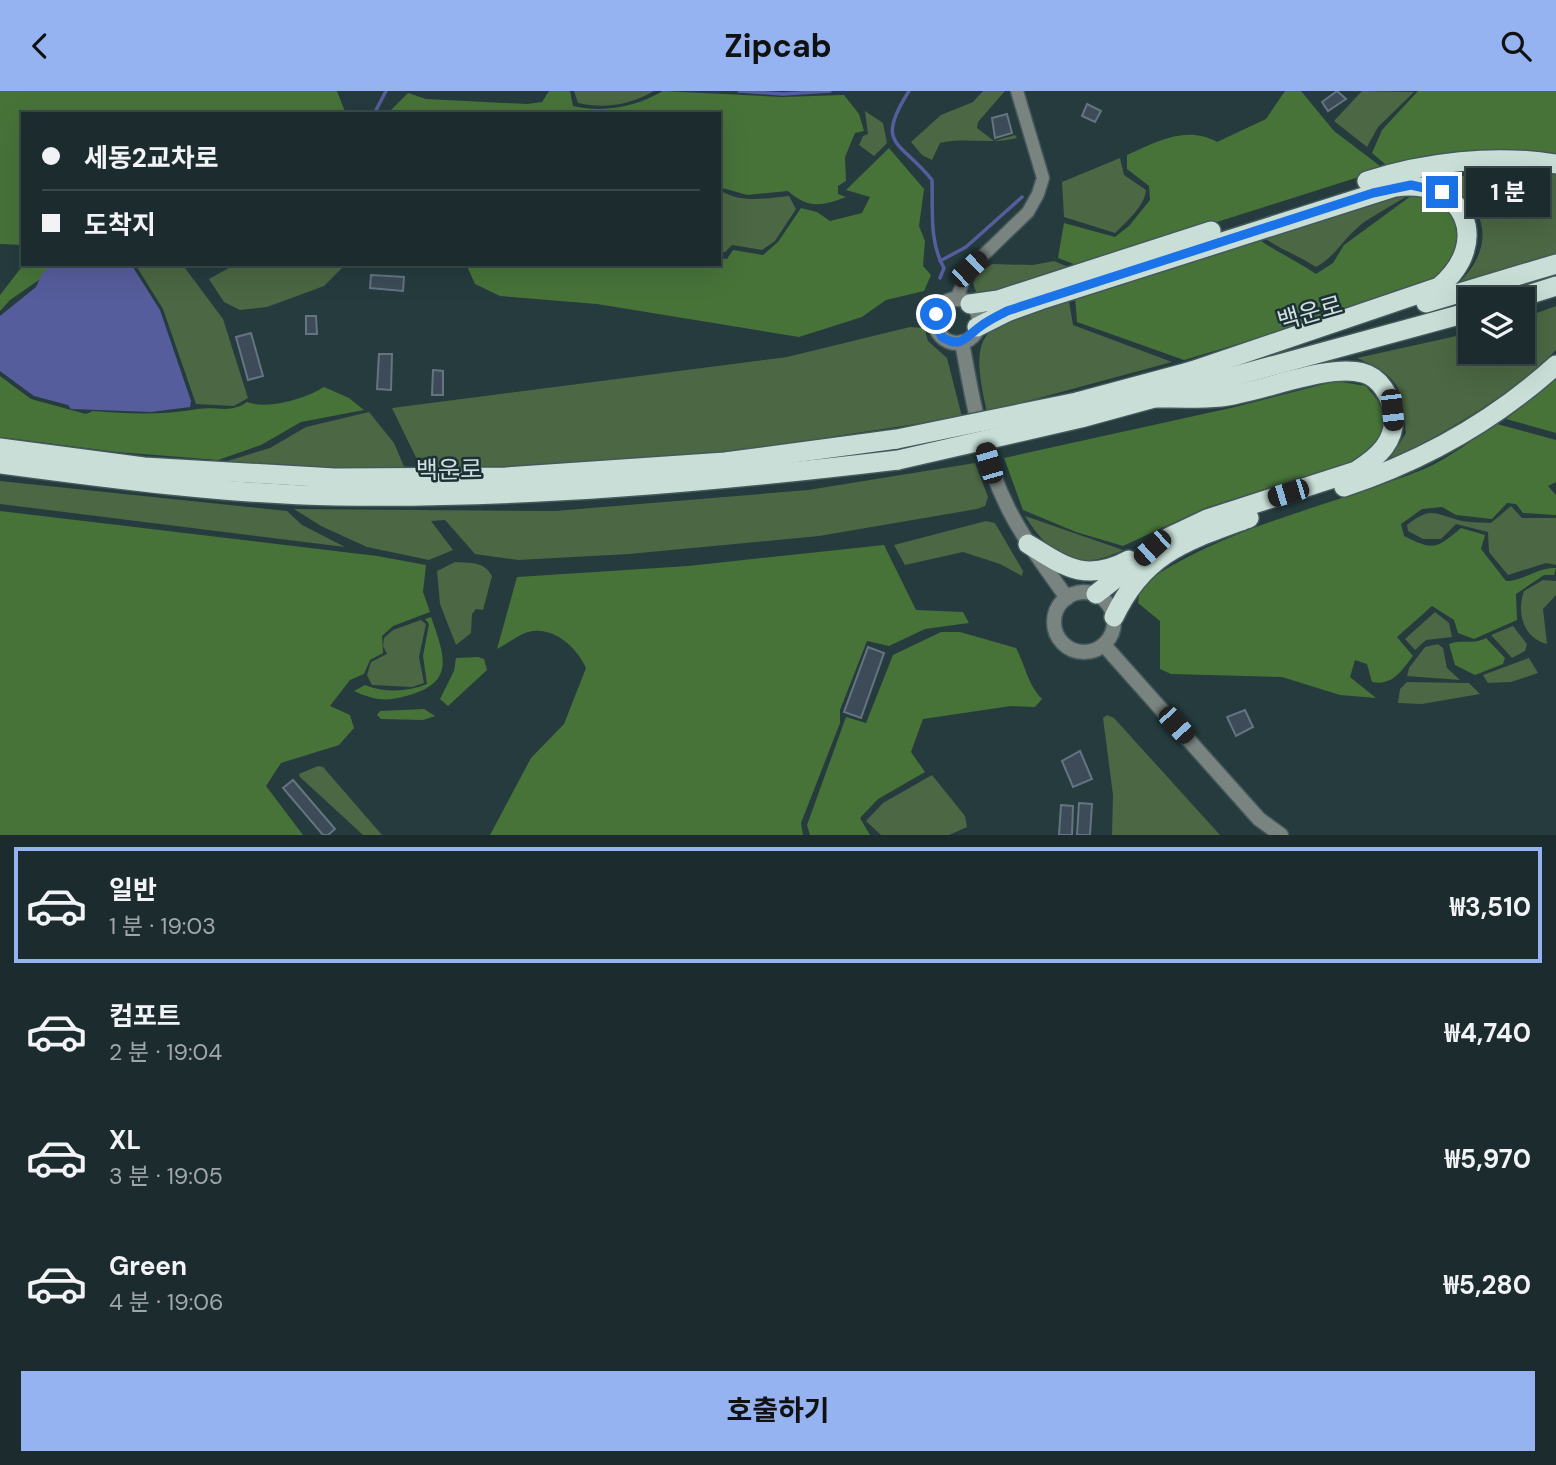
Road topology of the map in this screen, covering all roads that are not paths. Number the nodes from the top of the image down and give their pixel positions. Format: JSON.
{"nodes":[{"id":1,"x":1017,"y":91,"type":"edge"},
{"id":2,"x":1556,"y":164,"type":"edge"},
{"id":3,"x":1556,"y":264,"type":"edge"},
{"id":4,"x":1556,"y":286,"type":"edge"},
{"id":5,"x":1535,"y":293,"type":"edge"},
{"id":6,"x":963,"y":302,"type":"junction"},
{"id":7,"x":1458,"y":315,"type":"edge"},
{"id":8,"x":977,"y":327,"type":"junction"},
{"id":9,"x":962,"y":342,"type":"junction"},
{"id":10,"x":1556,"y":365,"type":"edge"},
{"id":11,"x":1186,"y":373,"type":"junction"},
{"id":12,"x":1157,"y":398,"type":"junction"},
{"id":13,"x":1079,"y":410,"type":"junction"},
{"id":14,"x":0,"y":448,"type":"edge"},
{"id":15,"x":0,"y":464,"type":"edge"},
{"id":16,"x":1028,"y":544,"type":"junction"},
{"id":17,"x":1152,"y":548,"type":"junction"},
{"id":18,"x":1096,"y":594,"type":"junction"},
{"id":19,"x":1067,"y":598,"type":"junction"},
{"id":20,"x":1114,"y":617,"type":"junction"},
{"id":21,"x":1104,"y":645,"type":"junction"},
{"id":22,"x":1281,"y":835,"type":"edge"}],
"edges":[{"from":1,"to":6,"type":"street"},
{"from":2,"to":6,"type":"highway"},
{"from":3,"to":11,"type":"highway","name":"백운로"},
{"from":4,"to":5,"type":"highway"},
{"from":6,"to":8,"type":"street"},
{"from":6,"to":9,"type":"street"},
{"from":7,"to":12,"type":"highway","name":"백운로"},
{"from":8,"to":9,"type":"street"},
{"from":8,"to":11,"type":"highway"},
{"from":9,"to":16,"type":"street"},
{"from":10,"to":20,"type":"highway"},
{"from":11,"to":13,"type":"highway","name":"백운로"},
{"from":12,"to":13,"type":"highway","name":"백운로"},
{"from":12,"to":17,"type":"highway"},
{"from":13,"to":14,"type":"highway","name":"백운로","bridge":true},
{"from":13,"to":15,"type":"highway","name":"백운로","bridge":true},
{"from":16,"to":17,"type":"highway"},
{"from":16,"to":19,"type":"street"},
{"from":17,"to":18,"type":"highway"},
{"from":18,"to":19,"type":"street"},
{"from":18,"to":20,"type":"street"},
{"from":19,"to":21,"type":"street"},
{"from":20,"to":21,"type":"street"},
{"from":21,"to":22,"type":"street"}]}
